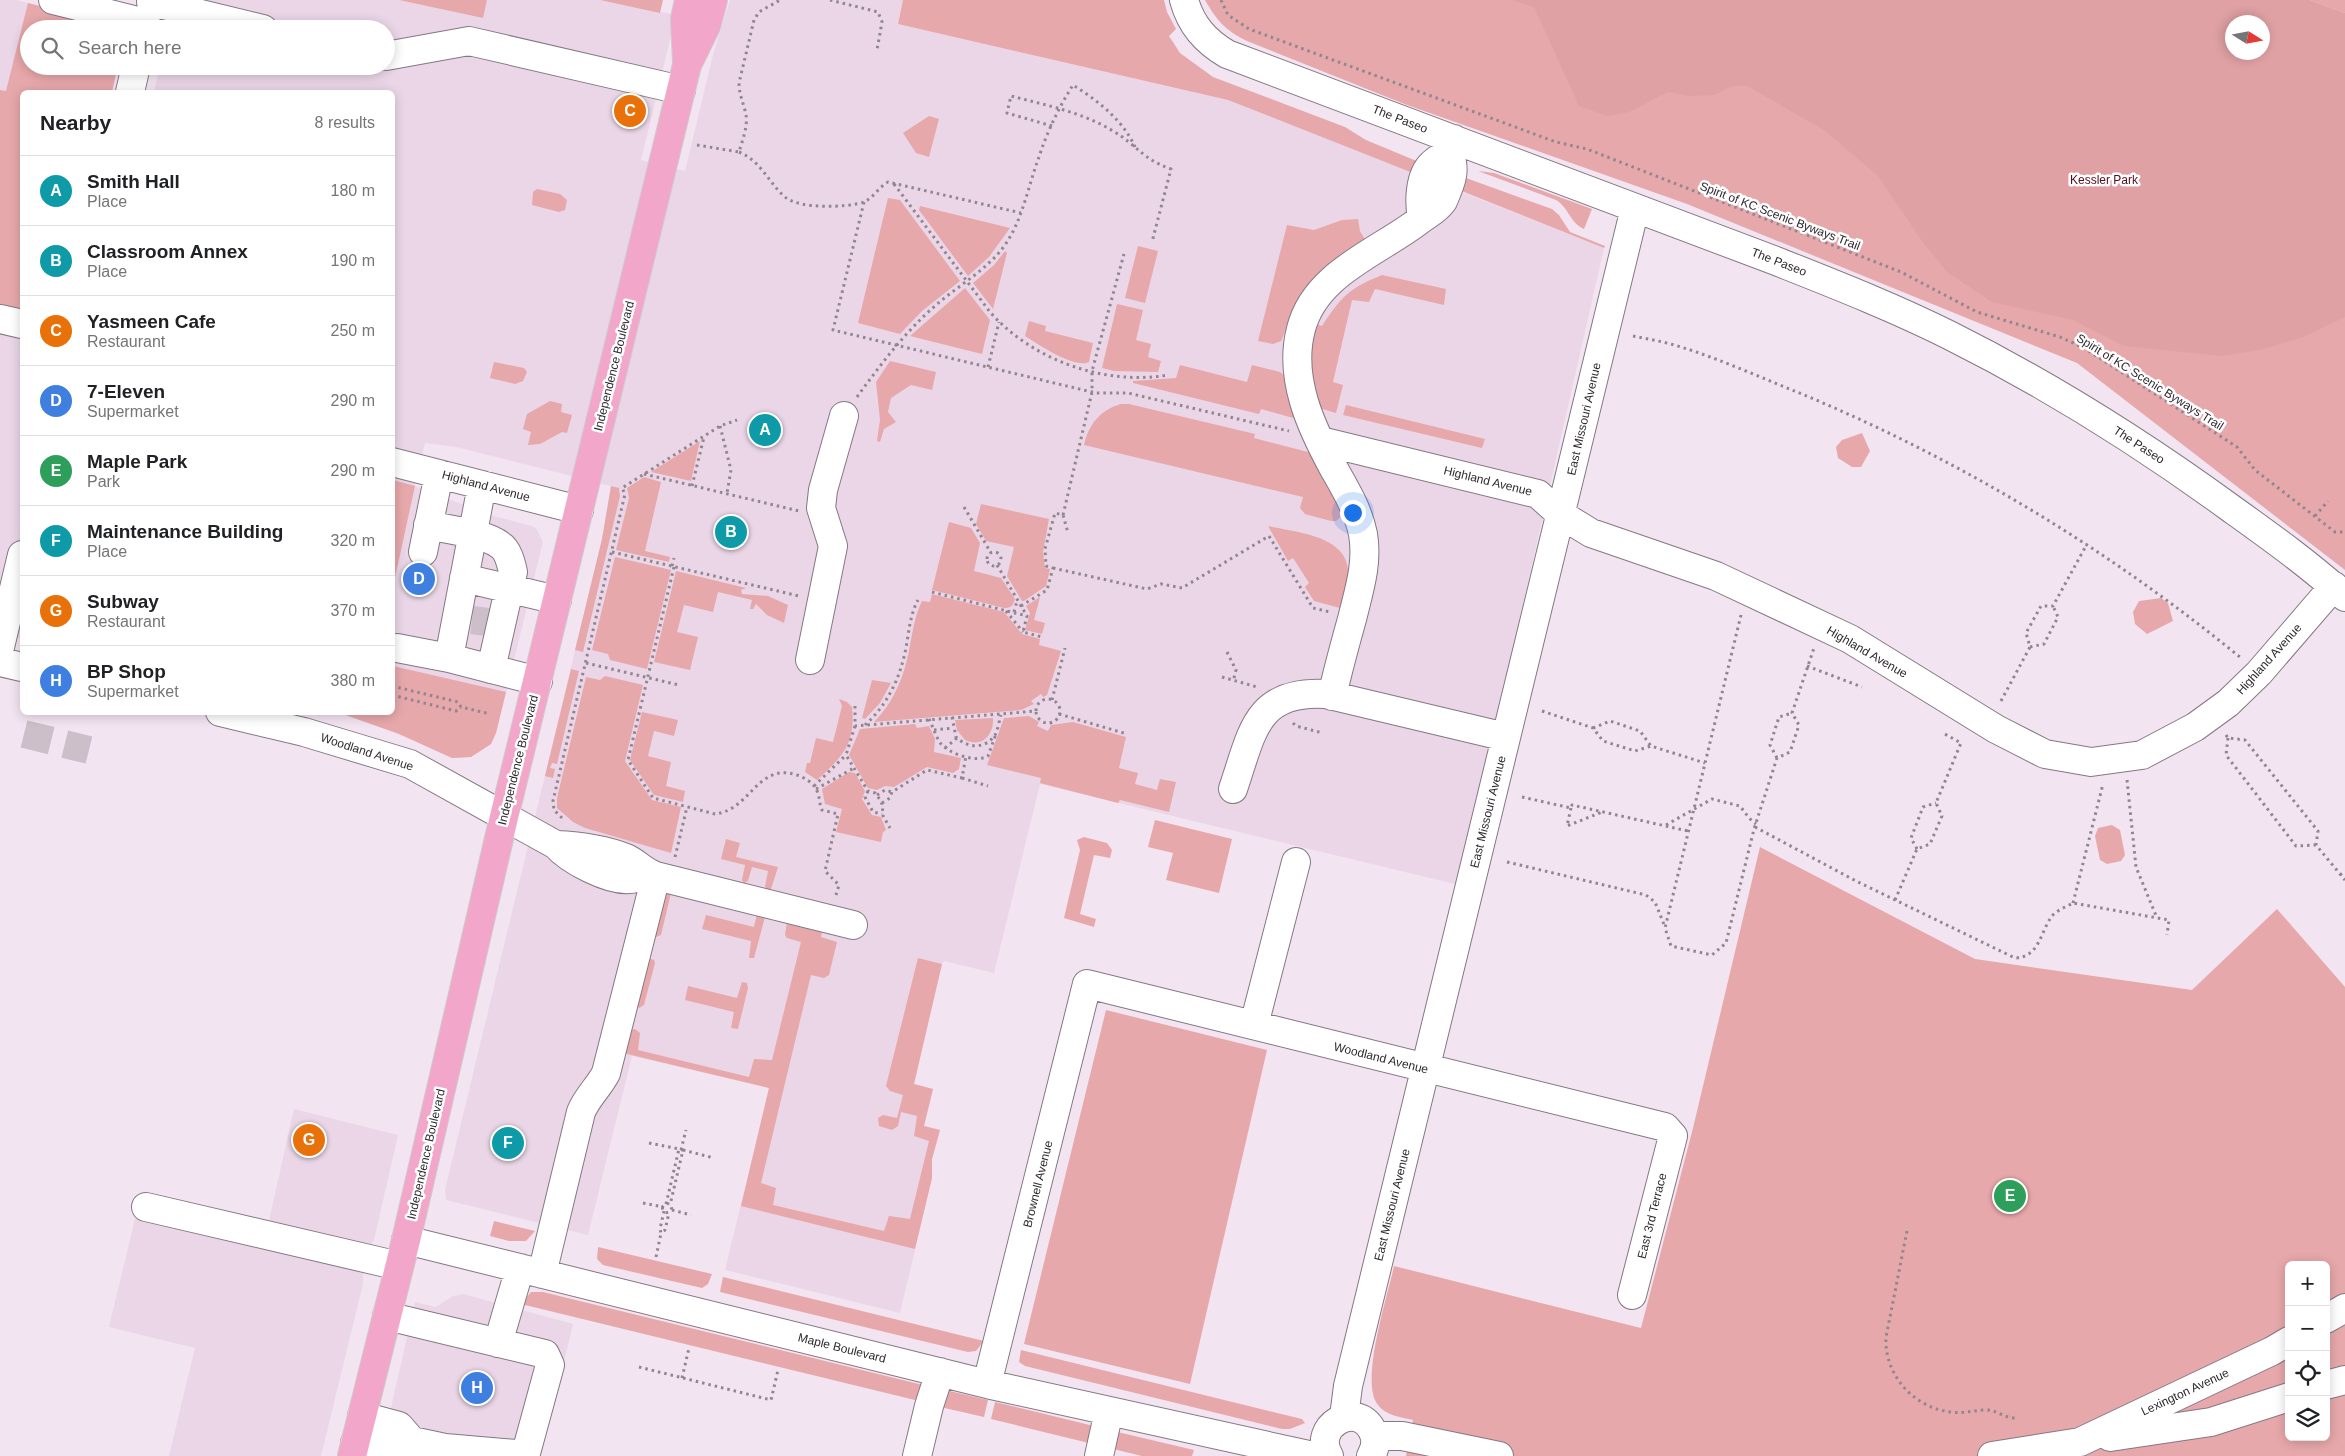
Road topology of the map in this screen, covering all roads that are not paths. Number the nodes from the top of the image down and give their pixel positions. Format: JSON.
{"nodes":[{"id":1,"x":52,"y":0,"type":"edge"},
{"id":2,"x":688,"y":0,"type":"edge"},
{"id":3,"x":713,"y":0,"type":"edge"},
{"id":4,"x":1184,"y":0,"type":"edge"},
{"id":5,"x":148,"y":13,"type":"edge"},
{"id":6,"x":198,"y":20,"type":"edge"},
{"id":7,"x":395,"y":54,"type":"edge"},
{"id":8,"x":134,"y":75,"type":"edge"},
{"id":9,"x":684,"y":77,"type":"junction"},
{"id":10,"x":130,"y":90,"type":"edge"},
{"id":11,"x":1451,"y":146,"type":"junction"},
{"id":12,"x":1635,"y":208,"type":"junction"},
{"id":13,"x":0,"y":319,"type":"edge"},
{"id":14,"x":20,"y":324,"type":"edge"},
{"id":15,"x":844,"y":416,"type":"road end"},
{"id":16,"x":1321,"y":441,"type":"junction"},
{"id":17,"x":395,"y":463,"type":"edge"},
{"id":18,"x":439,"y":474,"type":"junction"},
{"id":19,"x":482,"y":484,"type":"junction"},
{"id":20,"x":579,"y":510,"type":"junction"},
{"id":21,"x":1560,"y":514,"type":"junction"},
{"id":22,"x":428,"y":525,"type":"junction"},
{"id":23,"x":472,"y":535,"type":"junction"},
{"id":24,"x":423,"y":552,"type":"dead end"},
{"id":25,"x":20,"y":563,"type":"edge"},
{"id":26,"x":464,"y":578,"type":"junction"},
{"id":27,"x":509,"y":588,"type":"junction"},
{"id":28,"x":2339,"y":592,"type":"edge"},
{"id":29,"x":557,"y":600,"type":"junction"},
{"id":30,"x":481,"y":621,"type":"junction"},
{"id":31,"x":0,"y":647,"type":"edge"},
{"id":32,"x":397,"y":648,"type":"dead end"},
{"id":33,"x":449,"y":658,"type":"junction"},
{"id":34,"x":810,"y":660,"type":"dead end"},
{"id":35,"x":0,"y":662,"type":"edge"},
{"id":36,"x":20,"y":667,"type":"edge"},
{"id":37,"x":491,"y":669,"type":"junction"},
{"id":38,"x":538,"y":681,"type":"junction"},
{"id":39,"x":1332,"y":696,"type":"junction"},
{"id":40,"x":233,"y":715,"type":"edge"},
{"id":41,"x":1506,"y":737,"type":"junction"},
{"id":42,"x":1233,"y":789,"type":"dead end"},
{"id":43,"x":504,"y":817,"type":"junction"},
{"id":44,"x":1296,"y":862,"type":"dead end"},
{"id":45,"x":656,"y":868,"type":"junction"},
{"id":46,"x":853,"y":925,"type":"dead end"},
{"id":47,"x":1087,"y":984,"type":"joint"},
{"id":48,"x":1254,"y":1025,"type":"junction"},
{"id":49,"x":1425,"y":1068,"type":"junction"},
{"id":50,"x":1672,"y":1136,"type":"joint"},
{"id":51,"x":146,"y":1207,"type":"dead end"},
{"id":52,"x":406,"y":1240,"type":"junction"},
{"id":53,"x":399,"y":1266,"type":"junction"},
{"id":54,"x":531,"y":1271,"type":"junction"},
{"id":55,"x":1632,"y":1295,"type":"dead end"},
{"id":56,"x":2345,"y":1308,"type":"edge"},
{"id":57,"x":387,"y":1316,"type":"junction"},
{"id":58,"x":2330,"y":1317,"type":"edge"},
{"id":59,"x":498,"y":1343,"type":"junction"},
{"id":60,"x":2285,"y":1343,"type":"edge"},
{"id":61,"x":940,"y":1372,"type":"junction"},
{"id":62,"x":2345,"y":1380,"type":"edge"},
{"id":63,"x":987,"y":1384,"type":"junction"},
{"id":64,"x":2330,"y":1385,"type":"edge"},
{"id":65,"x":2285,"y":1398,"type":"edge"},
{"id":66,"x":1109,"y":1411,"type":"junction"},
{"id":67,"x":362,"y":1416,"type":"junction"},
{"id":68,"x":1344,"y":1417,"type":"junction"},
{"id":69,"x":2080,"y":1442,"type":"junction"},
{"id":70,"x":1373,"y":1446,"type":"edge"},
{"id":71,"x":1322,"y":1449,"type":"edge"},
{"id":72,"x":353,"y":1450,"type":"edge"},
{"id":73,"x":406,"y":1456,"type":"edge"},
{"id":74,"x":917,"y":1456,"type":"edge"},
{"id":75,"x":1100,"y":1456,"type":"edge"},
{"id":76,"x":1499,"y":1456,"type":"edge"},
{"id":77,"x":1992,"y":1456,"type":"edge"}],
"edges":[{"from":1,"to":5,"type":"street"},
{"from":2,"to":9,"type":"main road","name":"Independence Boulevard"},
{"from":3,"to":9,"type":"main road","name":"Independence Boulevard"},
{"from":4,"to":11,"type":"street","name":"The Paseo"},
{"from":5,"to":6,"type":"street"},
{"from":7,"to":9,"type":"street"},
{"from":8,"to":10,"type":"street"},
{"from":9,"to":20,"type":"main road","name":"Independence Boulevard"},
{"from":11,"to":12,"type":"street","name":"The Paseo"},
{"from":11,"to":16,"type":"street"},
{"from":12,"to":21,"type":"street","name":"East Missouri Avenue"},
{"from":12,"to":28,"type":"street","name":"The Paseo"},
{"from":13,"to":14,"type":"street"},
{"from":15,"to":34,"type":"street"},
{"from":16,"to":21,"type":"street","name":"Highland Avenue"},
{"from":16,"to":39,"type":"street"},
{"from":17,"to":18,"type":"street","name":"Highland Avenue"},
{"from":18,"to":19,"type":"street","name":"Highland Avenue"},
{"from":18,"to":22,"type":"street"},
{"from":19,"to":20,"type":"street","name":"Highland Avenue"},
{"from":19,"to":23,"type":"street"},
{"from":20,"to":29,"type":"main road","name":"Independence Boulevard"},
{"from":21,"to":28,"type":"street","name":"Highland Avenue"},
{"from":21,"to":41,"type":"street","name":"East Missouri Avenue"},
{"from":22,"to":23,"type":"street"},
{"from":22,"to":24,"type":"street"},
{"from":23,"to":26,"type":"street"},
{"from":23,"to":27,"type":"street"},
{"from":25,"to":31,"type":"street"},
{"from":26,"to":27,"type":"street"},
{"from":26,"to":30,"type":"street"},
{"from":27,"to":29,"type":"street"},
{"from":27,"to":30,"type":"street"},
{"from":29,"to":38,"type":"main road","name":"Independence Boulevard"},
{"from":30,"to":33,"type":"street"},
{"from":30,"to":37,"type":"street"},
{"from":32,"to":33,"type":"street"},
{"from":33,"to":37,"type":"street"},
{"from":35,"to":36,"type":"street"},
{"from":37,"to":38,"type":"street"},
{"from":38,"to":43,"type":"main road","name":"Independence Boulevard"},
{"from":39,"to":41,"type":"street"},
{"from":39,"to":42,"type":"street"},
{"from":40,"to":43,"type":"street","name":"Woodland Avenue"},
{"from":41,"to":49,"type":"street","name":"East Missouri Avenue"},
{"from":43,"to":45,"type":"street","name":"Woodland Avenue"},
{"from":43,"to":52,"type":"main road","name":"Independence Boulevard"},
{"from":44,"to":48,"type":"street"},
{"from":45,"to":46,"type":"street"},
{"from":45,"to":54,"type":"street"},
{"from":47,"to":48,"type":"street","name":"Woodland Avenue"},
{"from":47,"to":63,"type":"street","name":"Brownell Avenue"},
{"from":48,"to":49,"type":"street","name":"Woodland Avenue"},
{"from":49,"to":50,"type":"street","name":"Woodland Avenue"},
{"from":49,"to":68,"type":"street","name":"East Missouri Avenue"},
{"from":50,"to":55,"type":"street","name":"East 3rd Terrace"},
{"from":51,"to":53,"type":"street"},
{"from":52,"to":53,"type":"main road","name":"Independence Boulevard"},
{"from":52,"to":54,"type":"street","name":"Maple Boulevard"},
{"from":53,"to":57,"type":"main road","name":"Independence Boulevard"},
{"from":54,"to":59,"type":"street"},
{"from":54,"to":61,"type":"street","name":"Maple Boulevard"},
{"from":56,"to":58,"type":"street"},
{"from":57,"to":59,"type":"street"},
{"from":57,"to":67,"type":"main road","name":"Independence Boulevard"},
{"from":59,"to":67,"type":"street"},
{"from":60,"to":69,"type":"street","name":"Lexington Avenue"},
{"from":61,"to":63,"type":"street","name":"Maple Boulevard"},
{"from":61,"to":74,"type":"street"},
{"from":62,"to":64,"type":"street"},
{"from":63,"to":66,"type":"street","name":"Maple Boulevard"},
{"from":65,"to":69,"type":"street","name":"Lexington Avenue"},
{"from":66,"to":71,"type":"street","name":"Maple Boulevard"},
{"from":66,"to":75,"type":"street"},
{"from":67,"to":72,"type":"main road","name":"Independence Boulevard"},
{"from":68,"to":70,"type":"street"},
{"from":68,"to":71,"type":"street","name":"Maple Boulevard"},
{"from":69,"to":77,"type":"street","name":"Lexington Avenue"},
{"from":70,"to":76,"type":"street"},
{"from":72,"to":73,"type":"street"}]}
